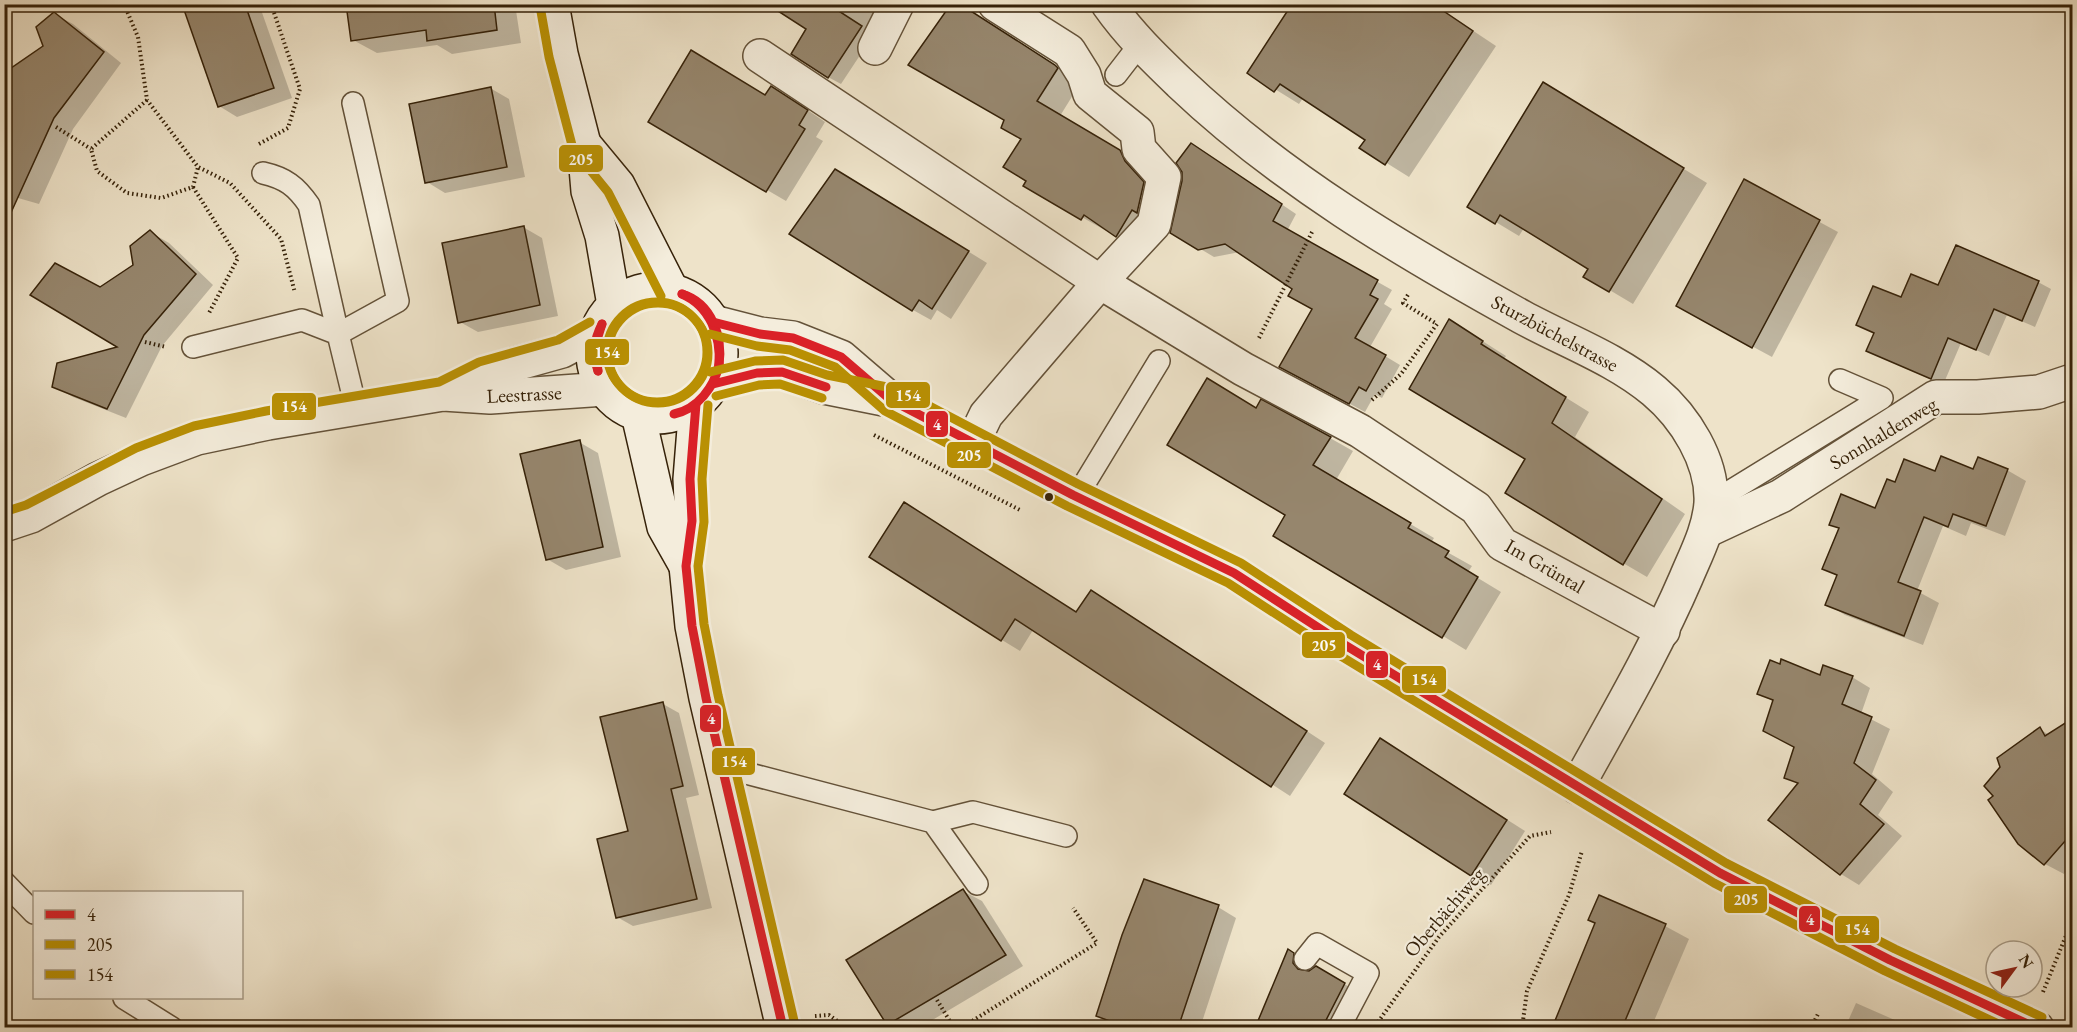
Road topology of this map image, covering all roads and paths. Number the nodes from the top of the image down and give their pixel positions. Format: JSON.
{"nodes":[{"id":1,"x":124,"y":4,"type":"edge"},
{"id":2,"x":271,"y":4,"type":"edge"},
{"id":3,"x":552,"y":4,"type":"edge"},
{"id":4,"x":897,"y":4,"type":"edge"},
{"id":5,"x":995,"y":4,"type":"edge"},
{"id":6,"x":1108,"y":4,"type":"edge"},
{"id":7,"x":1140,"y":44,"type":"junction"},
{"id":8,"x":875,"y":48,"type":"dead end"},
{"id":9,"x":760,"y":56,"type":"dead end"},
{"id":10,"x":1116,"y":75,"type":"dead end"},
{"id":11,"x":147,"y":100,"type":"junction"},
{"id":12,"x":353,"y":103,"type":"dead end"},
{"id":13,"x":56,"y":127,"type":"dead end"},
{"id":14,"x":584,"y":144,"type":"junction"},
{"id":15,"x":91,"y":149,"type":"junction"},
{"id":16,"x":250,"y":149,"type":"dead end"},
{"id":17,"x":198,"y":167,"type":"junction"},
{"id":18,"x":234,"y":173,"type":"dead end"},
{"id":19,"x":263,"y":173,"type":"dead end"},
{"id":20,"x":230,"y":183,"type":"junction"},
{"id":21,"x":193,"y":187,"type":"junction"},
{"id":22,"x":1326,"y":202,"type":"junction"},
{"id":23,"x":1429,"y":262,"type":"junction"},
{"id":24,"x":1100,"y":282,"type":"junction"},
{"id":25,"x":672,"y":291,"type":"junction"},
{"id":26,"x":614,"y":305,"type":"junction"},
{"id":27,"x":206,"y":318,"type":"dead end"},
{"id":28,"x":302,"y":320,"type":"junction"},
{"id":29,"x":713,"y":322,"type":"junction"},
{"id":30,"x":596,"y":333,"type":"junction"},
{"id":31,"x":338,"y":334,"type":"junction"},
{"id":32,"x":145,"y":342,"type":"dead end"},
{"id":33,"x":193,"y":347,"type":"joint"},
{"id":34,"x":1159,"y":361,"type":"dead end"},
{"id":35,"x":1244,"y":369,"type":"junction"},
{"id":36,"x":1840,"y":380,"type":"dead end"},
{"id":37,"x":2073,"y":381,"type":"edge"},
{"id":38,"x":605,"y":389,"type":"junction"},
{"id":39,"x":443,"y":394,"type":"junction"},
{"id":40,"x":704,"y":394,"type":"junction"},
{"id":41,"x":891,"y":400,"type":"junction"},
{"id":42,"x":356,"y":408,"type":"junction"},
{"id":43,"x":638,"y":414,"type":"junction"},
{"id":44,"x":1360,"y":431,"type":"junction"},
{"id":45,"x":973,"y":442,"type":"junction"},
{"id":46,"x":1077,"y":496,"type":"junction"},
{"id":47,"x":1708,"y":517,"type":"junction"},
{"id":48,"x":4,"y":525,"type":"edge"},
{"id":49,"x":686,"y":566,"type":"junction"},
{"id":50,"x":1663,"y":631,"type":"junction"},
{"id":51,"x":723,"y":767,"type":"junction"},
{"id":52,"x":1577,"y":786,"type":"junction"},
{"id":53,"x":933,"y":822,"type":"junction"},
{"id":54,"x":1551,"y":832,"type":"dead end"},
{"id":55,"x":1066,"y":836,"type":"dead end"},
{"id":56,"x":1582,"y":850,"type":"dead end"},
{"id":57,"x":4,"y":882,"type":"edge"},
{"id":58,"x":977,"y":884,"type":"dead end"},
{"id":59,"x":1073,"y":908,"type":"dead end"},
{"id":60,"x":33,"y":912,"type":"edge"},
{"id":61,"x":2073,"y":921,"type":"edge"},
{"id":62,"x":1305,"y":959,"type":"dead end"},
{"id":63,"x":126,"y":999,"type":"edge"},
{"id":64,"x":937,"y":1000,"type":"dead end"},
{"id":65,"x":1818,"y":1014,"type":"dead end"},
{"id":66,"x":796,"y":1022,"type":"edge"},
{"id":67,"x":2033,"y":1026,"type":"edge"},
{"id":68,"x":172,"y":1028,"type":"edge"},
{"id":69,"x":846,"y":1028,"type":"edge"},
{"id":70,"x":954,"y":1028,"type":"edge"},
{"id":71,"x":961,"y":1028,"type":"edge"},
{"id":72,"x":1339,"y":1028,"type":"edge"},
{"id":73,"x":1374,"y":1028,"type":"edge"},
{"id":74,"x":1522,"y":1028,"type":"edge"},
{"id":75,"x":1811,"y":1028,"type":"edge"}],
"edges":[{"from":1,"to":11,"type":"path"},
{"from":2,"to":16,"type":"path"},
{"from":3,"to":14,"type":"street"},
{"from":4,"to":8,"type":"street"},
{"from":5,"to":24,"type":"street"},
{"from":6,"to":7,"type":"street","name":"Sturzbüchelstrasse"},
{"from":7,"to":10,"type":"lane"},
{"from":7,"to":22,"type":"street","name":"Sturzbüchelstrasse"},
{"from":9,"to":24,"type":"street","name":"Im Grüntal"},
{"from":11,"to":15,"type":"path"},
{"from":11,"to":17,"type":"path"},
{"from":12,"to":31,"type":"lane"},
{"from":13,"to":15,"type":"path"},
{"from":14,"to":25,"type":"street"},
{"from":14,"to":26,"type":"street"},
{"from":15,"to":21,"type":"path"},
{"from":17,"to":20,"type":"path"},
{"from":17,"to":21,"type":"path"},
{"from":18,"to":20,"type":"path"},
{"from":19,"to":31,"type":"lane"},
{"from":20,"to":28,"type":"path"},
{"from":21,"to":27,"type":"path"},
{"from":22,"to":23,"type":"street","name":"Sturzbüchelstrasse"},
{"from":22,"to":35,"type":"path"},
{"from":23,"to":44,"type":"path"},
{"from":23,"to":47,"type":"street","name":"Sturzbüchelstrasse"},
{"from":24,"to":35,"type":"street","name":"Im Grüntal"},
{"from":24,"to":45,"type":"street"},
{"from":25,"to":26,"type":"street"},
{"from":25,"to":29,"type":"street"},
{"from":26,"to":30,"type":"street"},
{"from":28,"to":31,"type":"lane"},
{"from":28,"to":33,"type":"lane"},
{"from":29,"to":40,"type":"street"},
{"from":29,"to":41,"type":"street"},
{"from":30,"to":38,"type":"street"},
{"from":30,"to":39,"type":"street","name":"Leestrasse"},
{"from":31,"to":42,"type":"lane"},
{"from":32,"to":33,"type":"path"},
{"from":34,"to":46,"type":"lane"},
{"from":35,"to":44,"type":"street","name":"Im Grüntal"},
{"from":36,"to":47,"type":"lane"},
{"from":37,"to":47,"type":"street","name":"Sonnhaldenweg"},
{"from":38,"to":39,"type":"street","name":"Leestrasse"},
{"from":38,"to":43,"type":"street"},
{"from":39,"to":42,"type":"street","name":"Leestrasse"},
{"from":40,"to":41,"type":"street"},
{"from":40,"to":43,"type":"street"},
{"from":40,"to":49,"type":"street"},
{"from":41,"to":45,"type":"street"},
{"from":42,"to":48,"type":"street","name":"Leestrasse"},
{"from":43,"to":49,"type":"street"},
{"from":44,"to":50,"type":"street","name":"Im Grüntal"},
{"from":45,"to":46,"type":"street"},
{"from":46,"to":52,"type":"street"},
{"from":47,"to":50,"type":"street"},
{"from":49,"to":51,"type":"street"},
{"from":50,"to":52,"type":"street"},
{"from":51,"to":53,"type":"lane"},
{"from":51,"to":66,"type":"street"},
{"from":52,"to":67,"type":"street"},
{"from":53,"to":55,"type":"lane"},
{"from":53,"to":58,"type":"lane"},
{"from":54,"to":73,"type":"path","name":"Oberbächiweg"},
{"from":56,"to":74,"type":"path"},
{"from":57,"to":60,"type":"lane"},
{"from":59,"to":71,"type":"path"},
{"from":61,"to":67,"type":"path"},
{"from":62,"to":72,"type":"lane"},
{"from":63,"to":68,"type":"lane"},
{"from":64,"to":70,"type":"path"},
{"from":65,"to":75,"type":"path"},
{"from":66,"to":69,"type":"path"}]}
